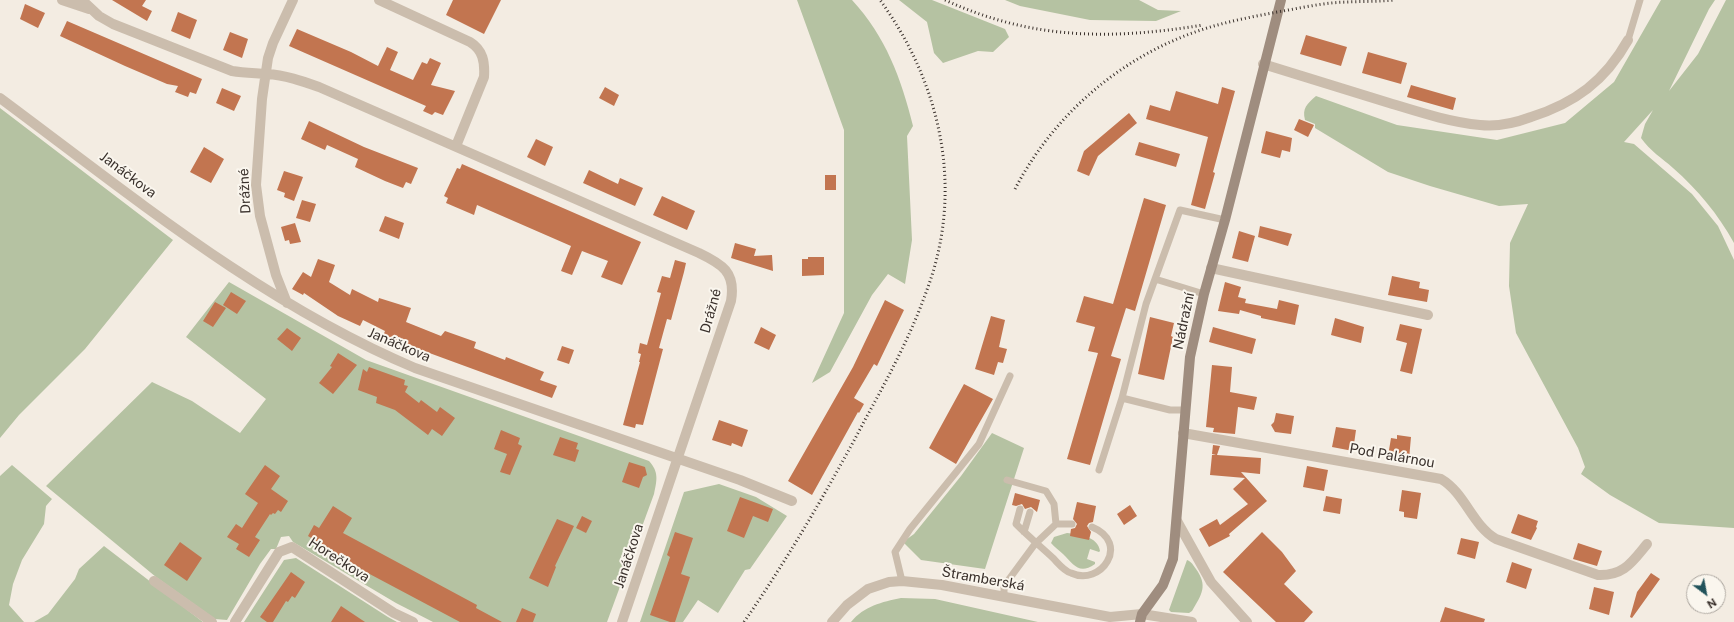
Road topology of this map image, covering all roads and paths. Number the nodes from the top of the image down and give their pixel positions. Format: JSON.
{"nodes":[{"id":1,"x":62,"y":0,"type":"edge"},
{"id":2,"x":82,"y":0,"type":"edge"},
{"id":3,"x":293,"y":0,"type":"edge"},
{"id":4,"x":379,"y":0,"type":"edge"},
{"id":5,"x":1281,"y":0,"type":"edge"},
{"id":6,"x":1640,"y":0,"type":"edge"},
{"id":7,"x":90,"y":10,"type":"junction"},
{"id":8,"x":1628,"y":40,"type":"joint"},
{"id":9,"x":1264,"y":64,"type":"junction"},
{"id":10,"x":266,"y":74,"type":"junction"},
{"id":11,"x":0,"y":98,"type":"edge"},
{"id":12,"x":456,"y":146,"type":"junction"},
{"id":13,"x":1225,"y":220,"type":"junction"},
{"id":14,"x":1211,"y":268,"type":"junction"},
{"id":15,"x":1155,"y":279,"type":"junction"},
{"id":16,"x":1204,"y":294,"type":"junction"},
{"id":17,"x":286,"y":303,"type":"junction"},
{"id":18,"x":1428,"y":315,"type":"dead end"},
{"id":19,"x":1010,"y":376,"type":"dead end"},
{"id":20,"x":1122,"y":398,"type":"junction"},
{"id":21,"x":1184,"y":410,"type":"junction"},
{"id":22,"x":1183,"y":433,"type":"junction"},
{"id":23,"x":678,"y":460,"type":"junction"},
{"id":24,"x":1099,"y":470,"type":"dead end"},
{"id":25,"x":1007,"y":480,"type":"dead end"},
{"id":26,"x":792,"y":500,"type":"dead end"},
{"id":27,"x":1020,"y":509,"type":"dead end"},
{"id":28,"x":1030,"y":512,"type":"dead end"},
{"id":29,"x":1177,"y":521,"type":"junction"},
{"id":30,"x":1056,"y":524,"type":"junction"},
{"id":31,"x":1072,"y":524,"type":"dead end"},
{"id":32,"x":1092,"y":528,"type":"dead end"},
{"id":33,"x":1024,"y":532,"type":"junction"},
{"id":34,"x":1035,"y":544,"type":"junction"},
{"id":35,"x":1647,"y":544,"type":"dead end"},
{"id":36,"x":154,"y":581,"type":"dead end"},
{"id":37,"x":902,"y":581,"type":"junction"},
{"id":38,"x":1004,"y":596,"type":"junction"},
{"id":39,"x":1141,"y":618,"type":"edge"},
{"id":40,"x":212,"y":622,"type":"edge"},
{"id":41,"x":235,"y":622,"type":"edge"},
{"id":42,"x":413,"y":622,"type":"edge"},
{"id":43,"x":622,"y":622,"type":"edge"},
{"id":44,"x":832,"y":622,"type":"edge"},
{"id":45,"x":1192,"y":622,"type":"edge"},
{"id":46,"x":1247,"y":622,"type":"edge"}],
"edges":[{"from":1,"to":7,"type":"street","name":"Drážné"},
{"from":2,"to":7,"type":"street","name":"Drážné"},
{"from":3,"to":10,"type":"street","name":"Drážné"},
{"from":4,"to":12,"type":"street"},
{"from":5,"to":9,"type":"main road","name":"Nádražní"},
{"from":6,"to":8,"type":"lane"},
{"from":7,"to":10,"type":"street","name":"Drážné"},
{"from":8,"to":9,"type":"street"},
{"from":9,"to":13,"type":"main road","name":"Nádražní"},
{"from":10,"to":12,"type":"street","name":"Drážné"},
{"from":10,"to":17,"type":"street","name":"Drážné"},
{"from":11,"to":17,"type":"street","name":"Janáčkova"},
{"from":12,"to":23,"type":"street","name":"Drážné"},
{"from":13,"to":14,"type":"main road","name":"Nádražní"},
{"from":13,"to":15,"type":"lane"},
{"from":14,"to":16,"type":"main road","name":"Nádražní"},
{"from":14,"to":18,"type":"street"},
{"from":15,"to":16,"type":"lane"},
{"from":15,"to":20,"type":"lane"},
{"from":16,"to":21,"type":"main road","name":"Nádražní"},
{"from":17,"to":23,"type":"street","name":"Janáčkova"},
{"from":19,"to":37,"type":"lane"},
{"from":20,"to":21,"type":"lane"},
{"from":20,"to":24,"type":"lane"},
{"from":21,"to":22,"type":"main road","name":"Nádražní"},
{"from":22,"to":29,"type":"main road","name":"Nádražní"},
{"from":22,"to":35,"type":"street","name":"Pod Palárnou"},
{"from":23,"to":26,"type":"street"},
{"from":23,"to":43,"type":"street","name":"Janáčkova"},
{"from":25,"to":30,"type":"lane"},
{"from":27,"to":33,"type":"lane"},
{"from":28,"to":33,"type":"lane"},
{"from":29,"to":39,"type":"main road","name":"Nádražní"},
{"from":29,"to":46,"type":"street"},
{"from":30,"to":31,"type":"lane"},
{"from":30,"to":34,"type":"lane"},
{"from":32,"to":34,"type":"lane"},
{"from":33,"to":34,"type":"lane"},
{"from":34,"to":38,"type":"lane"},
{"from":36,"to":40,"type":"street"},
{"from":37,"to":38,"type":"street","name":"Štramberská"},
{"from":37,"to":44,"type":"street","name":"Štramberská"},
{"from":38,"to":39,"type":"street","name":"Štramberská"},
{"from":39,"to":45,"type":"street"},
{"from":41,"to":42,"type":"street","name":"Horečkova"}]}
